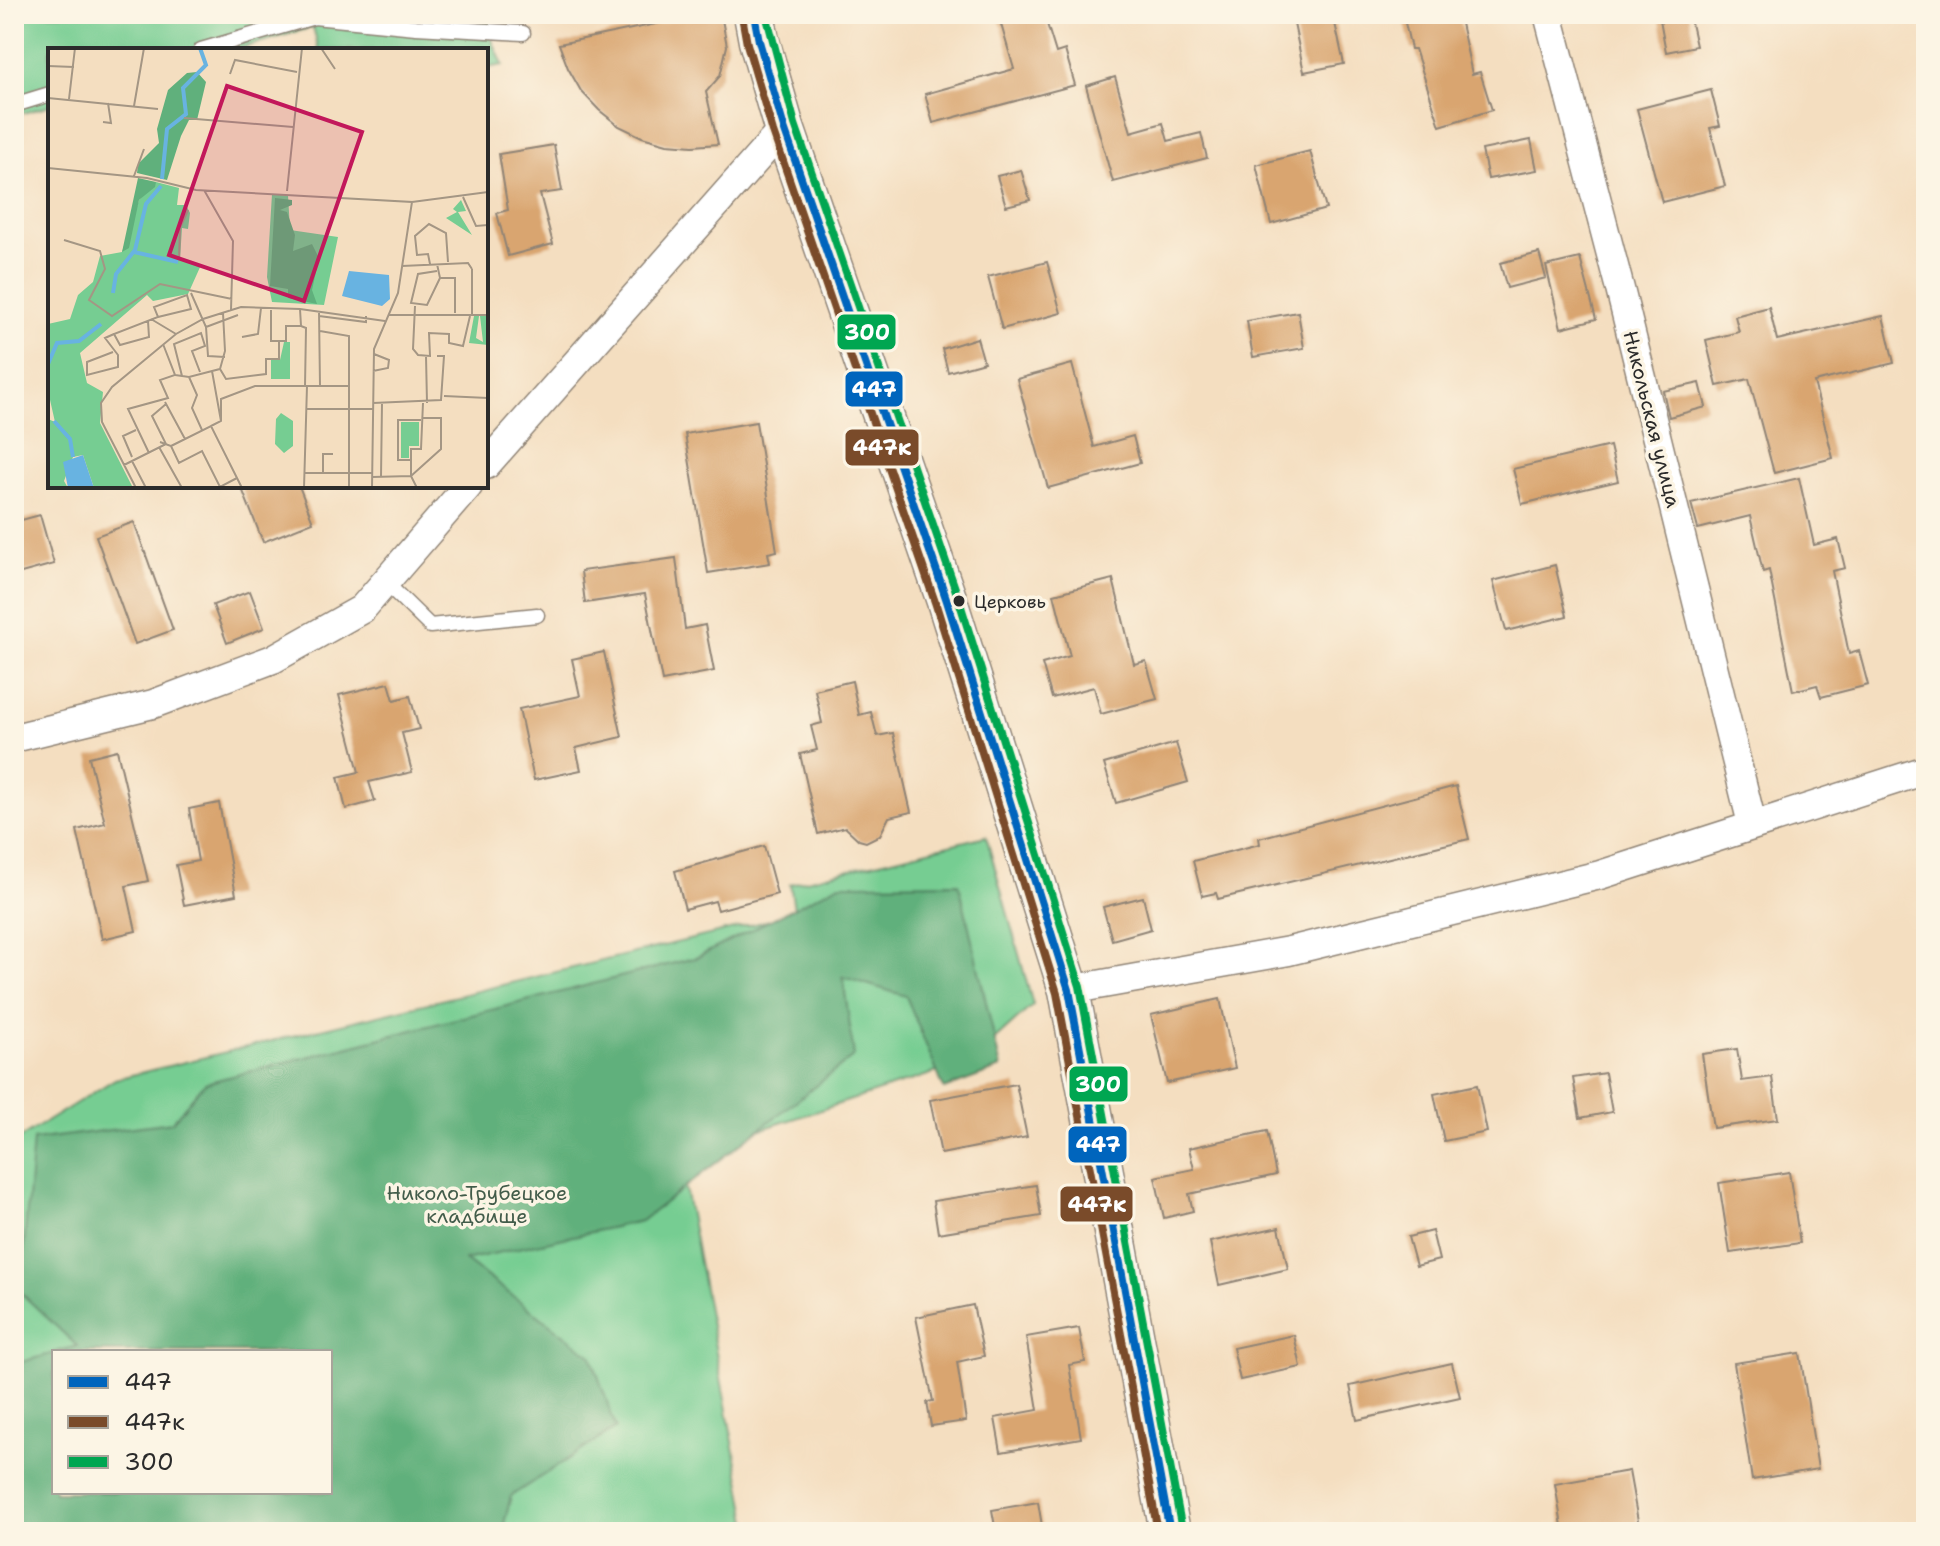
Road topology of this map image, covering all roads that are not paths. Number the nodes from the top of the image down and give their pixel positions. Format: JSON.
{"nodes":[{"id":1,"x":754,"y":14,"type":"edge"},
{"id":2,"x":1548,"y":14,"type":"edge"},
{"id":3,"x":523,"y":33,"type":"dead end"},
{"id":4,"x":208,"y":48,"type":"edge"},
{"id":5,"x":48,"y":95,"type":"edge"},
{"id":6,"x":14,"y":105,"type":"edge"},
{"id":7,"x":784,"y":128,"type":"junction"},
{"id":8,"x":488,"y":463,"type":"edge"},
{"id":9,"x":466,"y":488,"type":"edge"},
{"id":10,"x":385,"y":582,"type":"junction"},
{"id":11,"x":537,"y":615,"type":"dead end"},
{"id":12,"x":14,"y":738,"type":"edge"},
{"id":13,"x":1926,"y":770,"type":"edge"},
{"id":14,"x":1752,"y":824,"type":"junction"},
{"id":15,"x":1069,"y":990,"type":"junction"},
{"id":16,"x":1170,"y":1532,"type":"edge"}],
"edges":[{"from":1,"to":7,"type":"main road"},
{"from":2,"to":14,"type":"street","name":"Никольская улица"},
{"from":3,"to":4,"type":"lane"},
{"from":5,"to":6,"type":"lane"},
{"from":7,"to":8,"type":"street"},
{"from":7,"to":15,"type":"main road"},
{"from":9,"to":10,"type":"street"},
{"from":10,"to":11,"type":"lane"},
{"from":10,"to":12,"type":"street"},
{"from":13,"to":14,"type":"street"},
{"from":14,"to":15,"type":"street"},
{"from":15,"to":16,"type":"main road"}]}
